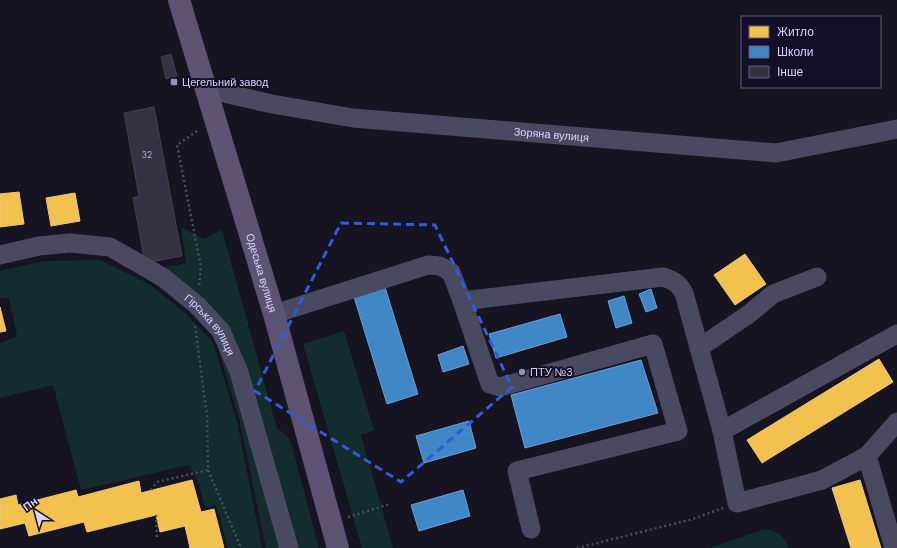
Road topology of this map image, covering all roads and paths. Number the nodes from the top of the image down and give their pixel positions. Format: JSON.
{"nodes":[{"id":1,"x":178,"y":0,"type":"edge"},
{"id":2,"x":206,"y":88,"type":"junction"},
{"id":3,"x":897,"y":129,"type":"edge"},
{"id":4,"x":0,"y":255,"type":"edge"},
{"id":5,"x":817,"y":277,"type":"dead end"},
{"id":6,"x":462,"y":301,"type":"junction"},
{"id":7,"x":274,"y":314,"type":"junction"},
{"id":8,"x":895,"y":340,"type":"edge"},
{"id":9,"x":699,"y":348,"type":"junction"},
{"id":10,"x":897,"y":422,"type":"edge"},
{"id":11,"x":722,"y":431,"type":"junction"},
{"id":12,"x":867,"y":456,"type":"junction"},
{"id":13,"x":208,"y":470,"type":"dead end"},
{"id":14,"x":151,"y":490,"type":"dead end"},
{"id":15,"x":737,"y":503,"type":"junction"},
{"id":16,"x":390,"y":504,"type":"dead end"},
{"id":17,"x":156,"y":515,"type":"dead end"},
{"id":18,"x":348,"y":517,"type":"dead end"},
{"id":19,"x":531,"y":530,"type":"dead end"},
{"id":20,"x":156,"y":537,"type":"dead end"},
{"id":21,"x":289,"y":548,"type":"edge"},
{"id":22,"x":338,"y":548,"type":"edge"},
{"id":23,"x":577,"y":548,"type":"edge"},
{"id":24,"x":894,"y":548,"type":"edge"}],
"edges":[{"from":1,"to":2,"type":"main road","name":"Одеська вулиця"},
{"from":2,"to":3,"type":"street","name":"Зоряна вулиця"},
{"from":2,"to":7,"type":"main road","name":"Одеська вулиця"},
{"from":4,"to":21,"type":"street","name":"Гірська вулиця"},
{"from":5,"to":9,"type":"street"},
{"from":6,"to":7,"type":"street"},
{"from":6,"to":9,"type":"street"},
{"from":6,"to":19,"type":"street"},
{"from":7,"to":22,"type":"main road","name":"Одеська вулиця"},
{"from":8,"to":11,"type":"street"},
{"from":9,"to":11,"type":"street"},
{"from":10,"to":12,"type":"street"},
{"from":11,"to":15,"type":"street"},
{"from":12,"to":15,"type":"street"},
{"from":12,"to":24,"type":"street"},
{"from":13,"to":14,"type":"path"},
{"from":15,"to":23,"type":"path"},
{"from":16,"to":18,"type":"path"},
{"from":17,"to":20,"type":"path"}]}
